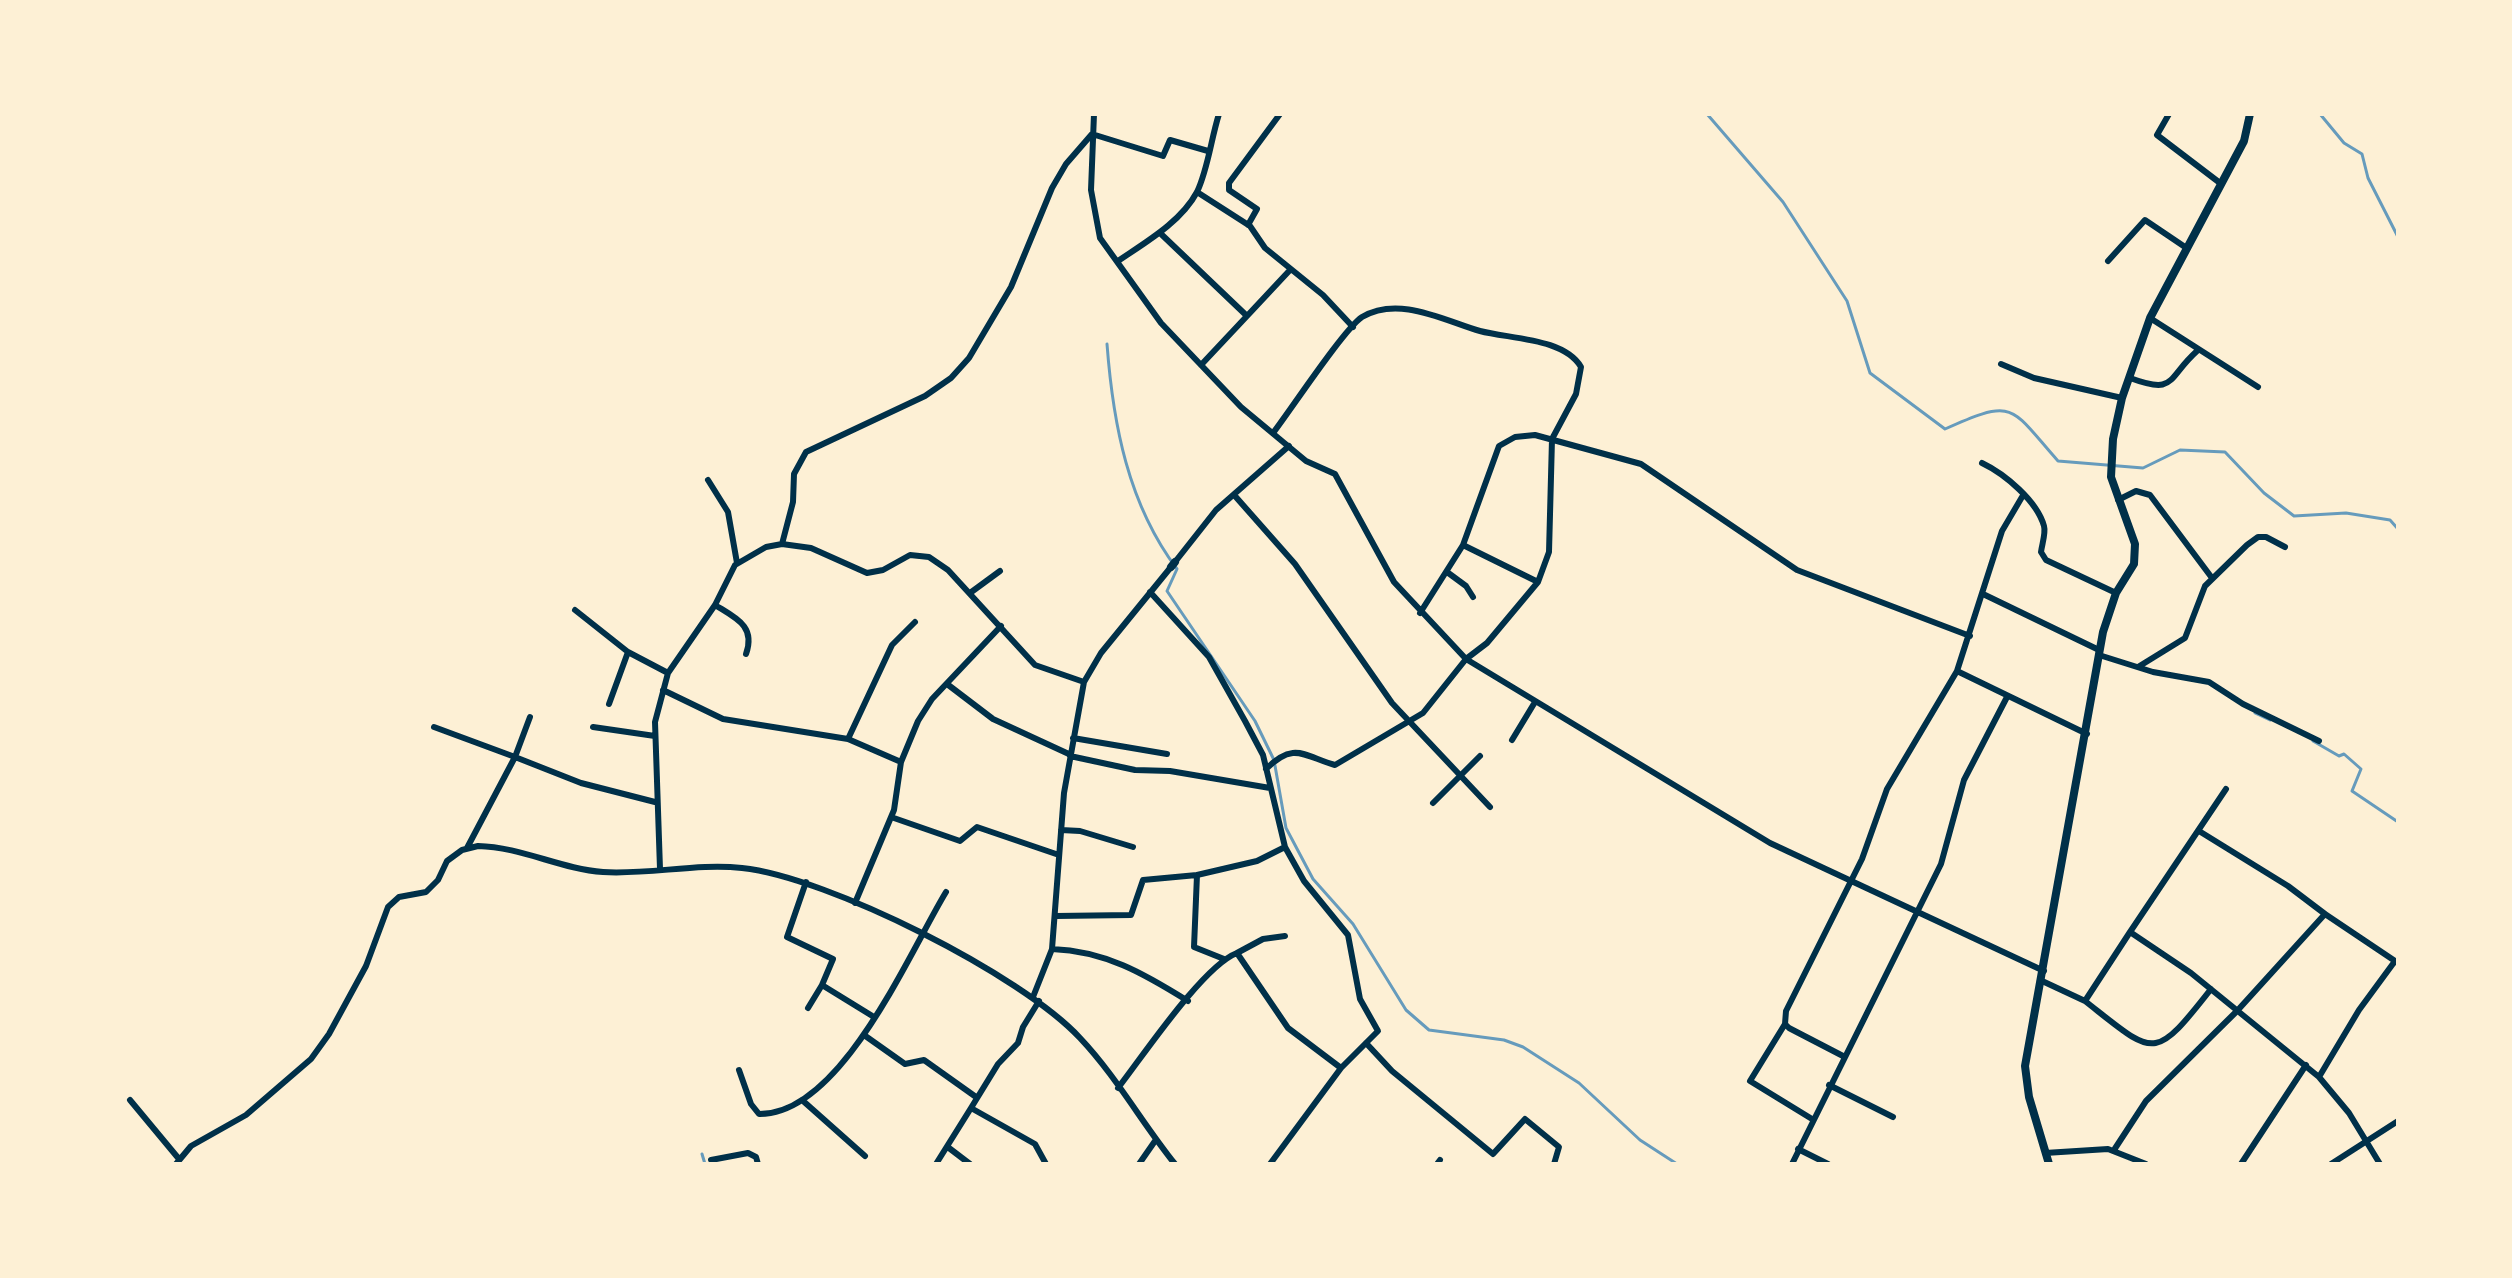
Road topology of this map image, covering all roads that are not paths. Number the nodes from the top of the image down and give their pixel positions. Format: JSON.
{"nodes":[{"id":1,"x":1094,"y":114,"type":"edge"},
{"id":2,"x":1219,"y":114,"type":"edge"},
{"id":3,"x":1280,"y":114,"type":"edge"},
{"id":4,"x":2169,"y":114,"type":"edge"},
{"id":5,"x":2250,"y":114,"type":"edge"},
{"id":6,"x":1092,"y":134,"type":"junction"},
{"id":7,"x":1208,"y":151,"type":"junction"},
{"id":8,"x":2220,"y":183,"type":"junction"},
{"id":9,"x":1197,"y":192,"type":"junction"},
{"id":10,"x":1248,"y":225,"type":"junction"},
{"id":11,"x":1160,"y":233,"type":"junction"},
{"id":12,"x":2185,"y":247,"type":"junction"},
{"id":13,"x":1118,"y":261,"type":"junction"},
{"id":14,"x":2108,"y":261,"type":"dead end"},
{"id":15,"x":1290,"y":270,"type":"junction"},
{"id":16,"x":1247,"y":316,"type":"junction"},
{"id":17,"x":2150,"y":318,"type":"junction"},
{"id":18,"x":1353,"y":327,"type":"junction"},
{"id":19,"x":2197,"y":351,"type":"junction"},
{"id":20,"x":2001,"y":364,"type":"dead end"},
{"id":21,"x":1201,"y":365,"type":"junction"},
{"id":22,"x":2130,"y":378,"type":"junction"},
{"id":23,"x":2258,"y":387,"type":"dead end"},
{"id":24,"x":2122,"y":398,"type":"junction"},
{"id":25,"x":1273,"y":433,"type":"junction"},
{"id":26,"x":1552,"y":439,"type":"junction"},
{"id":27,"x":1289,"y":446,"type":"junction"},
{"id":28,"x":1982,"y":463,"type":"dead end"},
{"id":29,"x":708,"y":480,"type":"dead end"},
{"id":30,"x":1235,"y":496,"type":"junction"},
{"id":31,"x":2022,"y":497,"type":"junction"},
{"id":32,"x":2118,"y":500,"type":"junction"},
{"id":33,"x":782,"y":544,"type":"junction"},
{"id":34,"x":1463,"y":545,"type":"junction"},
{"id":35,"x":2285,"y":547,"type":"dead end"},
{"id":36,"x":737,"y":563,"type":"junction"},
{"id":37,"x":1000,"y":571,"type":"dead end"},
{"id":38,"x":1447,"y":572,"type":"junction"},
{"id":39,"x":2212,"y":578,"type":"junction"},
{"id":40,"x":1538,"y":582,"type":"junction"},
{"id":41,"x":1150,"y":592,"type":"junction"},
{"id":42,"x":970,"y":593,"type":"junction"},
{"id":43,"x":2116,"y":593,"type":"junction"},
{"id":44,"x":1983,"y":594,"type":"junction"},
{"id":45,"x":1473,"y":597,"type":"dead end"},
{"id":46,"x":715,"y":605,"type":"junction"},
{"id":47,"x":575,"y":610,"type":"dead end"},
{"id":48,"x":1420,"y":613,"type":"junction"},
{"id":49,"x":915,"y":622,"type":"dead end"},
{"id":50,"x":1001,"y":626,"type":"junction"},
{"id":51,"x":1970,"y":636,"type":"junction"},
{"id":52,"x":628,"y":652,"type":"junction"},
{"id":53,"x":2099,"y":652,"type":"junction"},
{"id":54,"x":746,"y":654,"type":"dead end"},
{"id":55,"x":1466,"y":659,"type":"junction"},
{"id":56,"x":2138,"y":667,"type":"junction"},
{"id":57,"x":1957,"y":671,"type":"junction"},
{"id":58,"x":668,"y":673,"type":"junction"},
{"id":59,"x":1084,"y":682,"type":"junction"},
{"id":60,"x":947,"y":684,"type":"junction"},
{"id":61,"x":663,"y":690,"type":"junction"},
{"id":62,"x":2007,"y":697,"type":"junction"},
{"id":63,"x":1535,"y":702,"type":"junction"},
{"id":64,"x":609,"y":704,"type":"dead end"},
{"id":65,"x":530,"y":717,"type":"dead end"},
{"id":66,"x":1410,"y":722,"type":"junction"},
{"id":67,"x":434,"y":727,"type":"dead end"},
{"id":68,"x":593,"y":727,"type":"dead end"},
{"id":69,"x":2087,"y":734,"type":"junction"},
{"id":70,"x":655,"y":736,"type":"junction"},
{"id":71,"x":1073,"y":738,"type":"junction"},
{"id":72,"x":848,"y":739,"type":"junction"},
{"id":73,"x":1512,"y":740,"type":"dead end"},
{"id":74,"x":2319,"y":741,"type":"dead end"},
{"id":75,"x":1167,"y":754,"type":"dead end"},
{"id":76,"x":1071,"y":755,"type":"junction"},
{"id":77,"x":1480,"y":756,"type":"dead end"},
{"id":78,"x":515,"y":757,"type":"junction"},
{"id":79,"x":901,"y":762,"type":"junction"},
{"id":80,"x":1266,"y":769,"type":"junction"},
{"id":81,"x":1459,"y":774,"type":"junction"},
{"id":82,"x":1270,"y":788,"type":"junction"},
{"id":83,"x":2226,"y":789,"type":"dead end"},
{"id":84,"x":655,"y":802,"type":"junction"},
{"id":85,"x":1433,"y":803,"type":"dead end"},
{"id":86,"x":1490,"y":807,"type":"dead end"},
{"id":87,"x":891,"y":817,"type":"junction"},
{"id":88,"x":1061,"y":830,"type":"junction"},
{"id":89,"x":2199,"y":831,"type":"junction"},
{"id":90,"x":1133,"y":847,"type":"dead end"},
{"id":91,"x":1285,"y":847,"type":"junction"},
{"id":92,"x":467,"y":848,"type":"junction"},
{"id":93,"x":1059,"y":855,"type":"junction"},
{"id":94,"x":660,"y":869,"type":"junction"},
{"id":95,"x":1197,"y":875,"type":"junction"},
{"id":96,"x":1852,"y":881,"type":"junction"},
{"id":97,"x":806,"y":882,"type":"junction"},
{"id":98,"x":946,"y":892,"type":"dead end"},
{"id":99,"x":855,"y":903,"type":"junction"},
{"id":100,"x":1917,"y":913,"type":"junction"},
{"id":101,"x":2325,"y":914,"type":"junction"},
{"id":102,"x":1056,"y":916,"type":"junction"},
{"id":103,"x":2130,"y":932,"type":"junction"},
{"id":104,"x":921,"y":935,"type":"junction"},
{"id":105,"x":1285,"y":936,"type":"dead end"},
{"id":106,"x":1052,"y":949,"type":"junction"},
{"id":107,"x":1237,"y":953,"type":"junction"},
{"id":108,"x":1224,"y":959,"type":"junction"},
{"id":109,"x":2396,"y":962,"type":"edge"},
{"id":110,"x":2044,"y":971,"type":"junction"},
{"id":111,"x":2040,"y":980,"type":"junction"},
{"id":112,"x":822,"y":985,"type":"junction"},
{"id":113,"x":2211,"y":989,"type":"junction"},
{"id":114,"x":1036,"y":999,"type":"junction"},
{"id":115,"x":1188,"y":1001,"type":"junction"},
{"id":116,"x":2085,"y":1001,"type":"junction"},
{"id":117,"x":808,"y":1008,"type":"dead end"},
{"id":118,"x":2237,"y":1011,"type":"junction"},
{"id":119,"x":874,"y":1017,"type":"junction"},
{"id":120,"x":1785,"y":1024,"type":"junction"},
{"id":121,"x":864,"y":1035,"type":"junction"},
{"id":122,"x":1366,"y":1043,"type":"junction"},
{"id":123,"x":1843,"y":1056,"type":"junction"},
{"id":124,"x":2306,"y":1065,"type":"junction"},
{"id":125,"x":1341,"y":1068,"type":"junction"},
{"id":126,"x":739,"y":1070,"type":"dead end"},
{"id":127,"x":2319,"y":1077,"type":"junction"},
{"id":128,"x":1829,"y":1085,"type":"junction"},
{"id":129,"x":1118,"y":1088,"type":"junction"},
{"id":130,"x":976,"y":1097,"type":"junction"},
{"id":131,"x":130,"y":1100,"type":"dead end"},
{"id":132,"x":802,"y":1100,"type":"junction"},
{"id":133,"x":971,"y":1108,"type":"junction"},
{"id":134,"x":1893,"y":1117,"type":"dead end"},
{"id":135,"x":1812,"y":1119,"type":"junction"},
{"id":136,"x":2398,"y":1121,"type":"edge"},
{"id":137,"x":1155,"y":1141,"type":"junction"},
{"id":138,"x":2367,"y":1141,"type":"junction"},
{"id":139,"x":949,"y":1148,"type":"junction"},
{"id":140,"x":1798,"y":1149,"type":"junction"},
{"id":141,"x":2114,"y":1150,"type":"junction"},
{"id":142,"x":2045,"y":1153,"type":"junction"},
{"id":143,"x":865,"y":1156,"type":"dead end"},
{"id":144,"x":711,"y":1160,"type":"dead end"},
{"id":145,"x":178,"y":1161,"type":"edge"},
{"id":146,"x":758,"y":1164,"type":"edge"},
{"id":147,"x":936,"y":1164,"type":"edge"},
{"id":148,"x":970,"y":1164,"type":"edge"},
{"id":149,"x":1046,"y":1164,"type":"edge"},
{"id":150,"x":1139,"y":1164,"type":"edge"},
{"id":151,"x":1175,"y":1164,"type":"edge"},
{"id":152,"x":1270,"y":1164,"type":"edge"},
{"id":153,"x":1554,"y":1164,"type":"edge"},
{"id":154,"x":1792,"y":1164,"type":"edge"},
{"id":155,"x":1828,"y":1164,"type":"edge"},
{"id":156,"x":2049,"y":1164,"type":"edge"},
{"id":157,"x":2146,"y":1164,"type":"edge"},
{"id":158,"x":2241,"y":1164,"type":"edge"},
{"id":159,"x":2331,"y":1164,"type":"edge"},
{"id":160,"x":2380,"y":1164,"type":"edge"}],
"edges":[{"from":1,"to":6,"type":"street"},
{"from":2,"to":7,"type":"street"},
{"from":3,"to":10,"type":"street"},
{"from":4,"to":8,"type":"street"},
{"from":5,"to":8,"type":"street"},
{"from":6,"to":7,"type":"street"},
{"from":6,"to":13,"type":"street"},
{"from":6,"to":33,"type":"street"},
{"from":7,"to":9,"type":"street"},
{"from":8,"to":12,"type":"street"},
{"from":9,"to":10,"type":"street"},
{"from":9,"to":11,"type":"street"},
{"from":10,"to":15,"type":"street"},
{"from":11,"to":13,"type":"street"},
{"from":11,"to":16,"type":"street"},
{"from":12,"to":14,"type":"street"},
{"from":12,"to":17,"type":"street"},
{"from":13,"to":21,"type":"street"},
{"from":15,"to":16,"type":"street"},
{"from":15,"to":18,"type":"street"},
{"from":16,"to":21,"type":"street"},
{"from":17,"to":19,"type":"street"},
{"from":17,"to":22,"type":"street"},
{"from":18,"to":25,"type":"street"},
{"from":18,"to":26,"type":"street"},
{"from":19,"to":22,"type":"street"},
{"from":19,"to":23,"type":"street"},
{"from":20,"to":24,"type":"street"},
{"from":21,"to":25,"type":"street"},
{"from":22,"to":24,"type":"street"},
{"from":24,"to":32,"type":"street"},
{"from":25,"to":27,"type":"street"},
{"from":26,"to":34,"type":"street"},
{"from":26,"to":40,"type":"street"},
{"from":26,"to":51,"type":"street"},
{"from":27,"to":30,"type":"street"},
{"from":27,"to":48,"type":"street"},
{"from":28,"to":31,"type":"street"},
{"from":29,"to":36,"type":"street"},
{"from":30,"to":41,"type":"street"},
{"from":30,"to":66,"type":"street"},
{"from":31,"to":43,"type":"street"},
{"from":31,"to":44,"type":"street"},
{"from":32,"to":39,"type":"street"},
{"from":32,"to":43,"type":"street"},
{"from":33,"to":36,"type":"street"},
{"from":33,"to":42,"type":"street"},
{"from":34,"to":38,"type":"street"},
{"from":34,"to":40,"type":"street"},
{"from":35,"to":39,"type":"street"},
{"from":36,"to":46,"type":"street"},
{"from":37,"to":42,"type":"street"},
{"from":38,"to":45,"type":"street"},
{"from":38,"to":48,"type":"street"},
{"from":39,"to":56,"type":"street"},
{"from":40,"to":55,"type":"street"},
{"from":41,"to":59,"type":"street"},
{"from":41,"to":80,"type":"street"},
{"from":42,"to":50,"type":"street"},
{"from":43,"to":53,"type":"street"},
{"from":44,"to":51,"type":"street"},
{"from":44,"to":53,"type":"street"},
{"from":46,"to":54,"type":"street"},
{"from":46,"to":58,"type":"street"},
{"from":47,"to":52,"type":"street"},
{"from":48,"to":55,"type":"street"},
{"from":49,"to":72,"type":"street"},
{"from":50,"to":59,"type":"street"},
{"from":50,"to":60,"type":"street"},
{"from":51,"to":57,"type":"street"},
{"from":52,"to":58,"type":"street"},
{"from":52,"to":64,"type":"street"},
{"from":53,"to":56,"type":"street"},
{"from":53,"to":69,"type":"street"},
{"from":55,"to":63,"type":"street"},
{"from":55,"to":66,"type":"street"},
{"from":56,"to":74,"type":"street"},
{"from":57,"to":62,"type":"street"},
{"from":57,"to":96,"type":"street"},
{"from":58,"to":61,"type":"street"},
{"from":59,"to":71,"type":"street"},
{"from":60,"to":76,"type":"street"},
{"from":60,"to":79,"type":"street"},
{"from":61,"to":70,"type":"street"},
{"from":61,"to":72,"type":"street"},
{"from":62,"to":69,"type":"street"},
{"from":62,"to":100,"type":"street"},
{"from":63,"to":73,"type":"street"},
{"from":63,"to":96,"type":"street"},
{"from":65,"to":78,"type":"street"},
{"from":66,"to":80,"type":"street"},
{"from":66,"to":81,"type":"street"},
{"from":67,"to":78,"type":"street"},
{"from":68,"to":70,"type":"street"},
{"from":69,"to":110,"type":"street"},
{"from":70,"to":84,"type":"street"},
{"from":71,"to":75,"type":"street"},
{"from":71,"to":76,"type":"street"},
{"from":72,"to":79,"type":"street"},
{"from":76,"to":82,"type":"street"},
{"from":76,"to":88,"type":"street"},
{"from":77,"to":81,"type":"street"},
{"from":78,"to":84,"type":"street"},
{"from":78,"to":92,"type":"street"},
{"from":79,"to":87,"type":"street"},
{"from":80,"to":82,"type":"street"},
{"from":81,"to":85,"type":"street"},
{"from":81,"to":86,"type":"street"},
{"from":82,"to":91,"type":"street"},
{"from":83,"to":89,"type":"street"},
{"from":84,"to":94,"type":"street"},
{"from":87,"to":93,"type":"street"},
{"from":87,"to":99,"type":"street"},
{"from":88,"to":90,"type":"street"},
{"from":88,"to":93,"type":"street"},
{"from":89,"to":101,"type":"street"},
{"from":89,"to":103,"type":"street"},
{"from":91,"to":95,"type":"street"},
{"from":91,"to":122,"type":"street"},
{"from":92,"to":94,"type":"street"},
{"from":92,"to":145,"type":"street"},
{"from":93,"to":102,"type":"street"},
{"from":94,"to":97,"type":"street"},
{"from":95,"to":102,"type":"street"},
{"from":95,"to":108,"type":"street"},
{"from":96,"to":100,"type":"street"},
{"from":96,"to":120,"type":"street"},
{"from":97,"to":99,"type":"street"},
{"from":97,"to":112,"type":"street"},
{"from":98,"to":104,"type":"street"},
{"from":99,"to":104,"type":"street"},
{"from":100,"to":110,"type":"street"},
{"from":100,"to":123,"type":"street"},
{"from":101,"to":109,"type":"street"},
{"from":101,"to":118,"type":"street"},
{"from":102,"to":106,"type":"street"},
{"from":103,"to":113,"type":"street"},
{"from":103,"to":116,"type":"street"},
{"from":104,"to":114,"type":"street"},
{"from":104,"to":119,"type":"street"},
{"from":105,"to":107,"type":"street"},
{"from":106,"to":114,"type":"street"},
{"from":106,"to":115,"type":"street"},
{"from":107,"to":108,"type":"street"},
{"from":107,"to":125,"type":"street"},
{"from":108,"to":115,"type":"street"},
{"from":109,"to":127,"type":"street"},
{"from":110,"to":111,"type":"street"},
{"from":111,"to":116,"type":"street"},
{"from":111,"to":142,"type":"street"},
{"from":112,"to":117,"type":"street"},
{"from":112,"to":119,"type":"street"},
{"from":113,"to":116,"type":"street"},
{"from":113,"to":118,"type":"street"},
{"from":114,"to":129,"type":"street"},
{"from":114,"to":130,"type":"street"},
{"from":115,"to":129,"type":"street"},
{"from":118,"to":124,"type":"street"},
{"from":118,"to":141,"type":"street"},
{"from":119,"to":121,"type":"street"},
{"from":120,"to":123,"type":"street"},
{"from":120,"to":135,"type":"street"},
{"from":121,"to":130,"type":"street"},
{"from":121,"to":132,"type":"street"},
{"from":122,"to":125,"type":"street"},
{"from":122,"to":153,"type":"street"},
{"from":123,"to":128,"type":"street"},
{"from":124,"to":127,"type":"street"},
{"from":124,"to":158,"type":"street"},
{"from":125,"to":152,"type":"street"},
{"from":126,"to":132,"type":"street"},
{"from":127,"to":138,"type":"street"},
{"from":128,"to":134,"type":"street"},
{"from":128,"to":135,"type":"street"},
{"from":129,"to":137,"type":"street"},
{"from":130,"to":133,"type":"street"},
{"from":131,"to":145,"type":"street"},
{"from":132,"to":143,"type":"street"},
{"from":133,"to":139,"type":"street"},
{"from":133,"to":149,"type":"street"},
{"from":135,"to":140,"type":"street"},
{"from":136,"to":138,"type":"street"},
{"from":137,"to":150,"type":"street"},
{"from":137,"to":151,"type":"street"},
{"from":138,"to":159,"type":"street"},
{"from":138,"to":160,"type":"street"},
{"from":139,"to":147,"type":"street"},
{"from":139,"to":148,"type":"street"},
{"from":140,"to":154,"type":"street"},
{"from":140,"to":155,"type":"street"},
{"from":141,"to":142,"type":"street"},
{"from":141,"to":157,"type":"street"},
{"from":142,"to":156,"type":"street"},
{"from":144,"to":146,"type":"street"}]}
